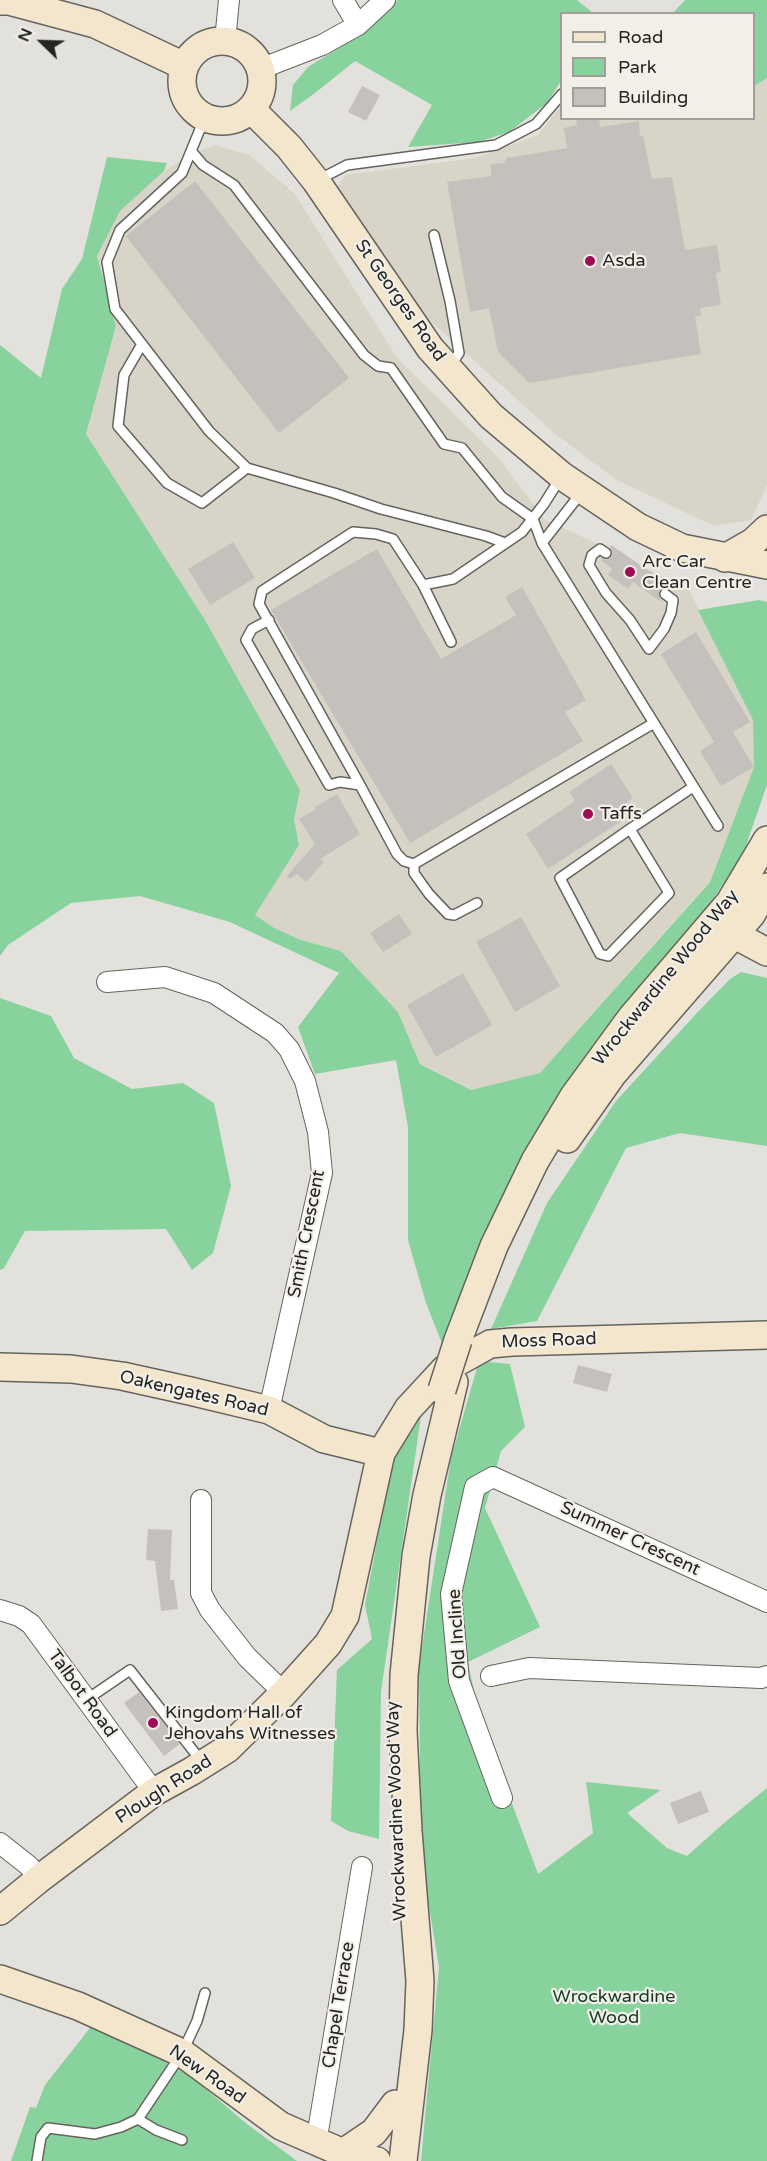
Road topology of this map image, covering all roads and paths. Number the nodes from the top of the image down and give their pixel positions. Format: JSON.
{"nodes":[{"id":1,"x":229,"y":0,"type":"edge"},
{"id":2,"x":343,"y":0,"type":"edge"},
{"id":3,"x":385,"y":0,"type":"edge"},
{"id":4,"x":0,"y":1,"type":"edge"},
{"id":5,"x":358,"y":25,"type":"junction"},
{"id":6,"x":225,"y":41,"type":"junction"},
{"id":7,"x":184,"y":66,"type":"junction"},
{"id":8,"x":260,"y":69,"type":"junction"},
{"id":9,"x":560,"y":95,"type":"edge"},
{"id":10,"x":251,"y":109,"type":"junction"},
{"id":11,"x":205,"y":117,"type":"junction"},
{"id":12,"x":192,"y":152,"type":"junction"},
{"id":13,"x":316,"y":181,"type":"junction"},
{"id":14,"x":434,"y":235,"type":"dead end"},
{"id":15,"x":142,"y":344,"type":"junction"},
{"id":16,"x":448,"y":369,"type":"junction"},
{"id":17,"x":247,"y":468,"type":"junction"},
{"id":18,"x":572,"y":483,"type":"junction"},
{"id":19,"x":533,"y":519,"type":"junction"},
{"id":20,"x":767,"y":529,"type":"edge"},
{"id":21,"x":505,"y":543,"type":"junction"},
{"id":22,"x":542,"y":543,"type":"junction"},
{"id":23,"x":606,"y":553,"type":"dead end"},
{"id":24,"x":725,"y":558,"type":"junction"},
{"id":25,"x":767,"y":565,"type":"edge"},
{"id":26,"x":423,"y":585,"type":"junction"},
{"id":27,"x":665,"y":594,"type":"dead end"},
{"id":28,"x":269,"y":620,"type":"junction"},
{"id":29,"x":451,"y":642,"type":"dead end"},
{"id":30,"x":654,"y":723,"type":"junction"},
{"id":31,"x":360,"y":785,"type":"junction"},
{"id":32,"x":693,"y":787,"type":"junction"},
{"id":33,"x":718,"y":826,"type":"dead end"},
{"id":34,"x":630,"y":829,"type":"junction"},
{"id":35,"x":767,"y":840,"type":"edge"},
{"id":36,"x":414,"y":864,"type":"junction"},
{"id":37,"x":767,"y":887,"type":"edge"},
{"id":38,"x":477,"y":903,"type":"dead end"},
{"id":39,"x":739,"y":920,"type":"edge"},
{"id":40,"x":767,"y":951,"type":"edge"},
{"id":41,"x":107,"y":982,"type":"dead end"},
{"id":42,"x":767,"y":1335,"type":"edge"},
{"id":43,"x":0,"y":1367,"type":"edge"},
{"id":44,"x":448,"y":1386,"type":"junction"},
{"id":45,"x":269,"y":1410,"type":"junction"},
{"id":46,"x":381,"y":1453,"type":"junction"},
{"id":47,"x":494,"y":1477,"type":"joint"},
{"id":48,"x":201,"y":1500,"type":"dead end"},
{"id":49,"x":767,"y":1602,"type":"edge"},
{"id":50,"x":0,"y":1610,"type":"edge"},
{"id":51,"x":491,"y":1676,"type":"dead end"},
{"id":52,"x":767,"y":1676,"type":"edge"},
{"id":53,"x":284,"y":1693,"type":"junction"},
{"id":54,"x":87,"y":1700,"type":"junction"},
{"id":55,"x":204,"y":1764,"type":"junction"},
{"id":56,"x":154,"y":1792,"type":"junction"},
{"id":57,"x":502,"y":1798,"type":"dead end"},
{"id":58,"x":0,"y":1843,"type":"edge"},
{"id":59,"x":362,"y":1867,"type":"dead end"},
{"id":60,"x":39,"y":1879,"type":"junction"},
{"id":61,"x":0,"y":1911,"type":"edge"},
{"id":62,"x":0,"y":1979,"type":"edge"},
{"id":63,"x":205,"y":1993,"type":"dead end"},
{"id":64,"x":182,"y":2053,"type":"junction"},
{"id":65,"x":395,"y":2104,"type":"junction"},
{"id":66,"x":138,"y":2119,"type":"junction"},
{"id":67,"x":182,"y":2140,"type":"dead end"},
{"id":68,"x":316,"y":2143,"type":"junction"},
{"id":69,"x":347,"y":2157,"type":"edge"},
{"id":70,"x":37,"y":2161,"type":"edge"},
{"id":71,"x":377,"y":2161,"type":"edge"},
{"id":72,"x":386,"y":2161,"type":"edge"},
{"id":73,"x":403,"y":2161,"type":"edge"}],
"edges":[{"from":1,"to":6,"type":"street"},
{"from":2,"to":5,"type":"street"},
{"from":3,"to":5,"type":"street"},
{"from":4,"to":7,"type":"street"},
{"from":5,"to":8,"type":"street"},
{"from":6,"to":7,"type":"street"},
{"from":6,"to":8,"type":"street"},
{"from":7,"to":11,"type":"street"},
{"from":8,"to":10,"type":"street"},
{"from":9,"to":13,"type":"lane"},
{"from":10,"to":11,"type":"street"},
{"from":10,"to":13,"type":"street","name":"St Georges Road"},
{"from":11,"to":12,"type":"lane"},
{"from":12,"to":15,"type":"lane"},
{"from":12,"to":19,"type":"lane"},
{"from":13,"to":16,"type":"street","name":"St Georges Road"},
{"from":14,"to":16,"type":"lane"},
{"from":15,"to":17,"type":"lane"},
{"from":15,"to":17,"type":"lane"},
{"from":16,"to":18,"type":"street","name":"St Georges Road"},
{"from":17,"to":21,"type":"lane"},
{"from":18,"to":19,"type":"lane"},
{"from":18,"to":22,"type":"lane"},
{"from":18,"to":24,"type":"street","name":"St Georges Road"},
{"from":19,"to":21,"type":"lane"},
{"from":19,"to":22,"type":"lane"},
{"from":20,"to":24,"type":"street"},
{"from":21,"to":26,"type":"lane"},
{"from":22,"to":30,"type":"lane"},
{"from":23,"to":27,"type":"lane"},
{"from":24,"to":25,"type":"street","name":"St Georges Road"},
{"from":26,"to":28,"type":"lane"},
{"from":26,"to":29,"type":"lane"},
{"from":28,"to":31,"type":"lane"},
{"from":28,"to":31,"type":"lane"},
{"from":30,"to":32,"type":"lane"},
{"from":30,"to":36,"type":"lane"},
{"from":31,"to":36,"type":"lane"},
{"from":32,"to":33,"type":"lane"},
{"from":32,"to":34,"type":"lane"},
{"from":34,"to":34,"type":"lane"},
{"from":35,"to":39,"type":"street","name":"Wrockwardine Wood Way"},
{"from":36,"to":38,"type":"lane"},
{"from":37,"to":39,"type":"street","name":"Wrockwardine Wood Way"},
{"from":39,"to":40,"type":"street"},
{"from":39,"to":44,"type":"street","name":"Wrockwardine Wood Way","bridge":true},
{"from":41,"to":45,"type":"street","name":"Smith Crescent"},
{"from":42,"to":46,"type":"street","name":"Moss Road"},
{"from":43,"to":45,"type":"street","name":"Oakengates Road"},
{"from":44,"to":65,"type":"street","name":"Wrockwardine Wood Way"},
{"from":44,"to":73,"type":"street","name":"Wrockwardine Wood Way"},
{"from":45,"to":46,"type":"street","name":"Oakengates Road"},
{"from":46,"to":53,"type":"street","name":"Plough Road"},
{"from":47,"to":49,"type":"street","name":"Summer Crescent"},
{"from":47,"to":57,"type":"street","name":"Old Incline"},
{"from":48,"to":53,"type":"street"},
{"from":50,"to":54,"type":"street","name":"Talbot Road"},
{"from":51,"to":52,"type":"street"},
{"from":53,"to":55,"type":"street","name":"Plough Road"},
{"from":54,"to":55,"type":"lane"},
{"from":54,"to":56,"type":"street","name":"Talbot Road"},
{"from":55,"to":56,"type":"street","name":"Plough Road"},
{"from":56,"to":60,"type":"street","name":"Plough Road"},
{"from":58,"to":60,"type":"street"},
{"from":59,"to":68,"type":"street","name":"Chapel Terrace"},
{"from":60,"to":61,"type":"street","name":"Plough Road"},
{"from":62,"to":64,"type":"street","name":"New Road"},
{"from":63,"to":64,"type":"lane"},
{"from":64,"to":66,"type":"lane"},
{"from":64,"to":68,"type":"street","name":"New Road"},
{"from":65,"to":69,"type":"street"},
{"from":65,"to":72,"type":"street","name":"Wrockwardine Wood Way"},
{"from":66,"to":67,"type":"lane"},
{"from":66,"to":70,"type":"lane"},
{"from":68,"to":69,"type":"street","name":"New Road"},
{"from":69,"to":71,"type":"street","name":"New Road"}]}
